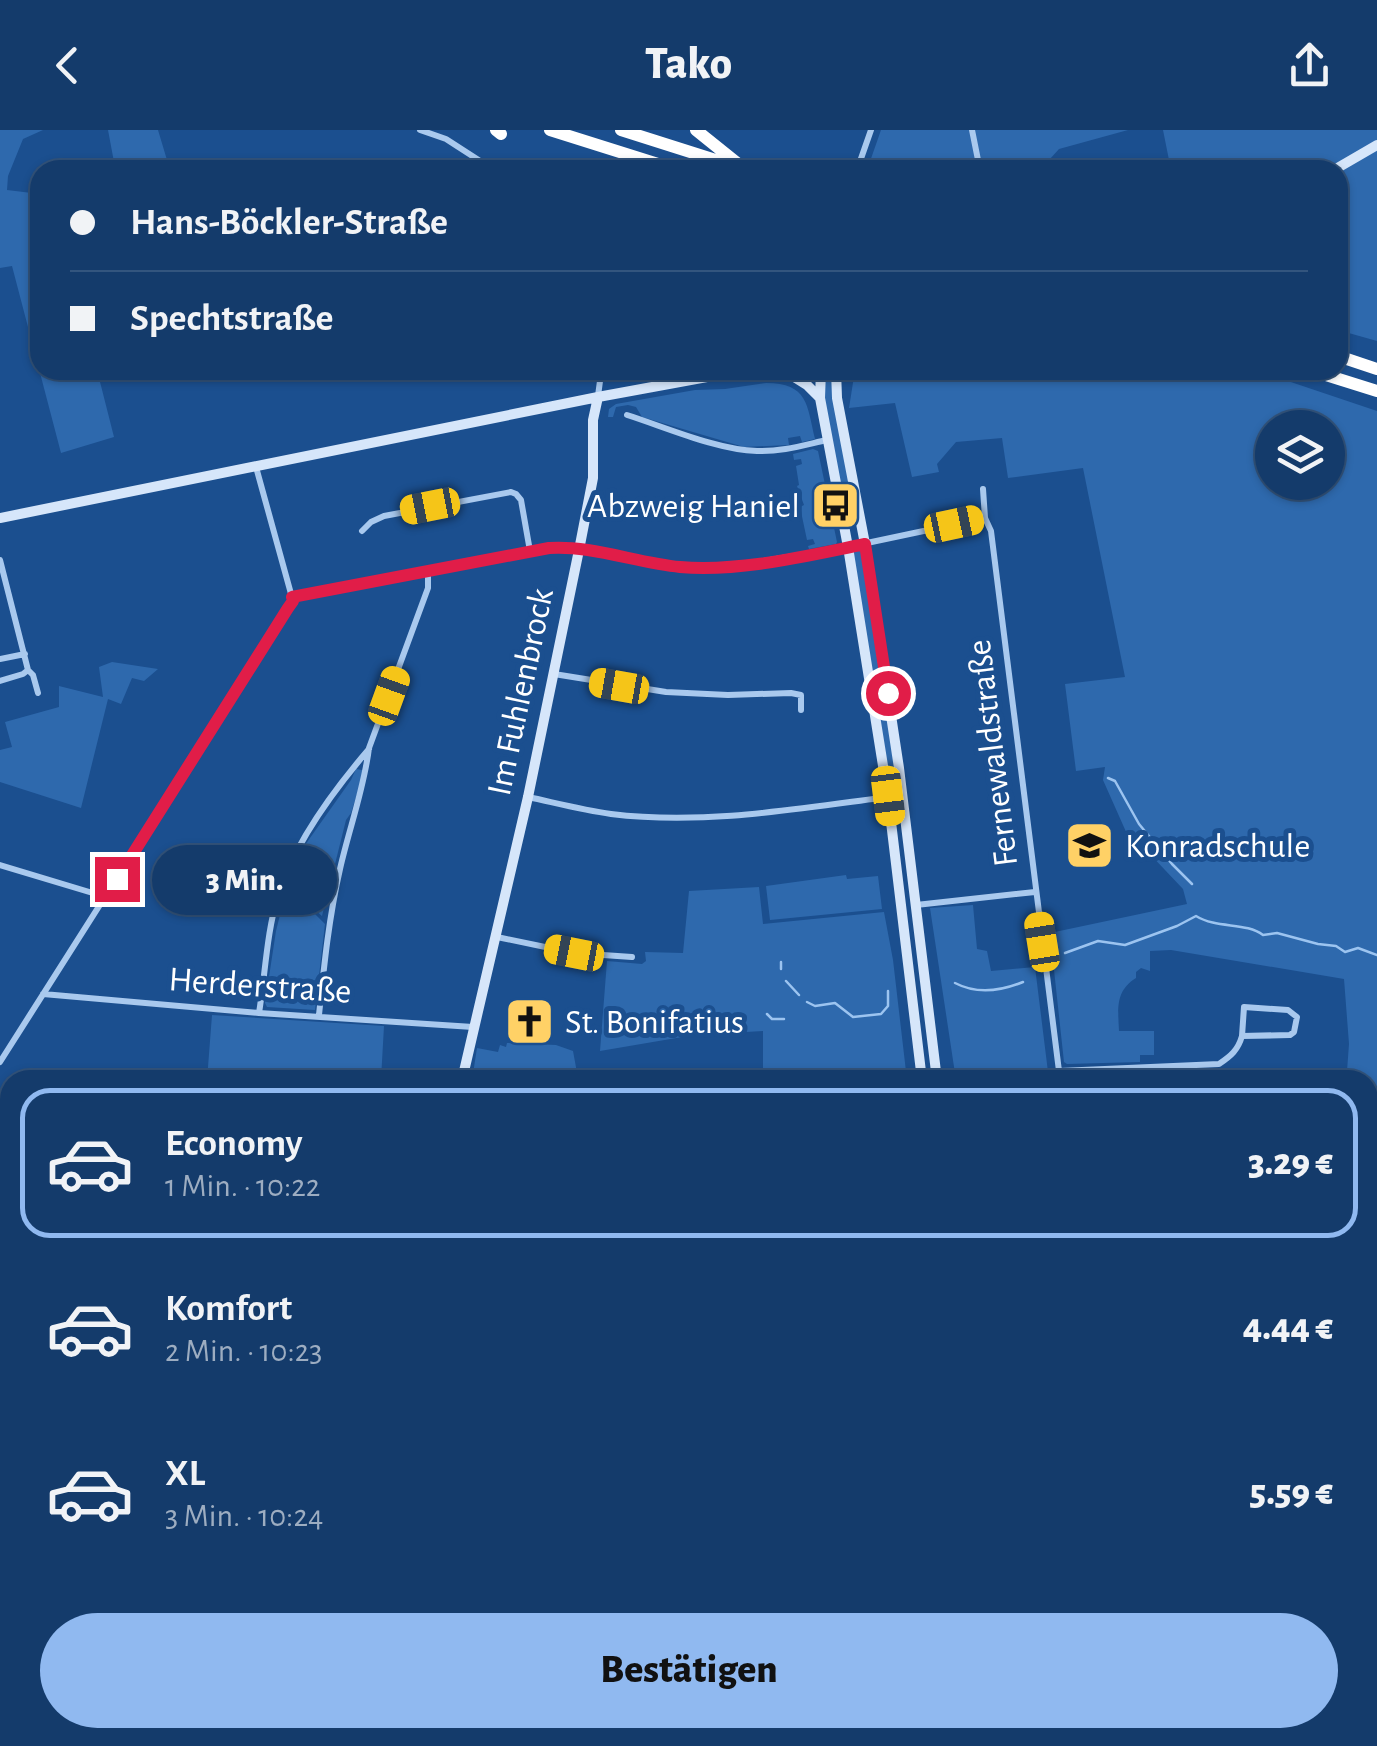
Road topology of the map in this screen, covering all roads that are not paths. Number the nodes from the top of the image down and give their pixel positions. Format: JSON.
{"nodes":[{"id":1,"x":420,"y":130,"type":"edge"},
{"id":2,"x":550,"y":130,"type":"edge"},
{"id":3,"x":621,"y":130,"type":"edge"},
{"id":4,"x":696,"y":130,"type":"edge"},
{"id":5,"x":871,"y":130,"type":"edge"},
{"id":6,"x":972,"y":130,"type":"edge"},
{"id":7,"x":1377,"y":145,"type":"edge"},
{"id":8,"x":480,"y":160,"type":"edge"},
{"id":9,"x":645,"y":160,"type":"edge"},
{"id":10,"x":716,"y":160,"type":"edge"},
{"id":11,"x":734,"y":160,"type":"edge"},
{"id":12,"x":860,"y":160,"type":"edge"},
{"id":13,"x":978,"y":160,"type":"edge"},
{"id":14,"x":1348,"y":162,"type":"edge"},
{"id":15,"x":1348,"y":359,"type":"edge"},
{"id":16,"x":1377,"y":369,"type":"edge"},
{"id":17,"x":600,"y":380,"type":"edge"},
{"id":18,"x":691,"y":380,"type":"edge"},
{"id":19,"x":799,"y":380,"type":"edge"},
{"id":20,"x":821,"y":380,"type":"edge"},
{"id":21,"x":837,"y":380,"type":"edge"},
{"id":22,"x":1342,"y":380,"type":"edge"},
{"id":23,"x":1377,"y":391,"type":"edge"},
{"id":24,"x":598,"y":397,"type":"junction"},
{"id":25,"x":820,"y":398,"type":"junction"},
{"id":26,"x":627,"y":415,"type":"dead end"},
{"id":27,"x":828,"y":440,"type":"junction"},
{"id":28,"x":256,"y":467,"type":"junction"},
{"id":29,"x":983,"y":490,"type":"dead end"},
{"id":30,"x":0,"y":518,"type":"edge"},
{"id":31,"x":984,"y":518,"type":"junction"},
{"id":32,"x":362,"y":530,"type":"dead end"},
{"id":33,"x":865,"y":544,"type":"junction"},
{"id":34,"x":848,"y":547,"type":"junction"},
{"id":35,"x":579,"y":550,"type":"junction"},
{"id":36,"x":530,"y":551,"type":"junction"},
{"id":37,"x":0,"y":560,"type":"edge"},
{"id":38,"x":428,"y":570,"type":"junction"},
{"id":39,"x":292,"y":597,"type":"junction"},
{"id":40,"x":25,"y":654,"type":"junction"},
{"id":41,"x":0,"y":659,"type":"edge"},
{"id":42,"x":28,"y":670,"type":"junction"},
{"id":43,"x":553,"y":674,"type":"junction"},
{"id":44,"x":0,"y":681,"type":"edge"},
{"id":45,"x":38,"y":693,"type":"dead end"},
{"id":46,"x":802,"y":710,"type":"dead end"},
{"id":47,"x":370,"y":748,"type":"junction"},
{"id":48,"x":903,"y":794,"type":"junction"},
{"id":49,"x":888,"y":796,"type":"junction"},
{"id":50,"x":528,"y":797,"type":"junction"},
{"id":51,"x":0,"y":865,"type":"edge"},
{"id":52,"x":1035,"y":892,"type":"junction"},
{"id":53,"x":106,"y":897,"type":"junction"},
{"id":54,"x":916,"y":905,"type":"junction"},
{"id":55,"x":496,"y":937,"type":"junction"},
{"id":56,"x":632,"y":957,"type":"dead end"},
{"id":57,"x":43,"y":994,"type":"junction"},
{"id":58,"x":259,"y":1012,"type":"junction"},
{"id":59,"x":319,"y":1016,"type":"junction"},
{"id":60,"x":473,"y":1026,"type":"junction"},
{"id":61,"x":1242,"y":1036,"type":"junction"},
{"id":62,"x":0,"y":1062,"type":"edge"},
{"id":63,"x":464,"y":1070,"type":"edge"},
{"id":64,"x":921,"y":1070,"type":"edge"},
{"id":65,"x":936,"y":1070,"type":"edge"},
{"id":66,"x":1058,"y":1070,"type":"edge"},
{"id":67,"x":1132,"y":1070,"type":"edge"}],
"edges":[{"from":1,"to":8,"type":"street"},
{"from":2,"to":9,"type":"highway"},
{"from":3,"to":10,"type":"highway"},
{"from":4,"to":11,"type":"highway"},
{"from":5,"to":12,"type":"street"},
{"from":6,"to":13,"type":"street"},
{"from":7,"to":14,"type":"main road"},
{"from":15,"to":16,"type":"highway"},
{"from":17,"to":24,"type":"street"},
{"from":18,"to":24,"type":"main road"},
{"from":19,"to":25,"type":"main road"},
{"from":20,"to":25,"type":"main road"},
{"from":21,"to":33,"type":"main road"},
{"from":22,"to":23,"type":"highway"},
{"from":24,"to":28,"type":"main road"},
{"from":24,"to":35,"type":"main road","name":"Im Fuhlenbrock"},
{"from":25,"to":27,"type":"main road"},
{"from":26,"to":27,"type":"street"},
{"from":27,"to":34,"type":"main road"},
{"from":28,"to":30,"type":"main road"},
{"from":28,"to":39,"type":"street"},
{"from":29,"to":31,"type":"street","name":"Fernewaldstraße"},
{"from":31,"to":33,"type":"street"},
{"from":31,"to":52,"type":"street","name":"Fernewaldstraße"},
{"from":32,"to":36,"type":"street"},
{"from":33,"to":34,"type":"street"},
{"from":33,"to":48,"type":"main road"},
{"from":34,"to":35,"type":"street"},
{"from":34,"to":49,"type":"main road"},
{"from":35,"to":36,"type":"street"},
{"from":35,"to":43,"type":"main road","name":"Im Fuhlenbrock"},
{"from":36,"to":38,"type":"street"},
{"from":37,"to":40,"type":"street"},
{"from":38,"to":39,"type":"street"},
{"from":38,"to":47,"type":"street"},
{"from":39,"to":53,"type":"street"},
{"from":40,"to":41,"type":"street"},
{"from":40,"to":42,"type":"street"},
{"from":42,"to":44,"type":"street"},
{"from":42,"to":45,"type":"street"},
{"from":43,"to":46,"type":"street"},
{"from":43,"to":50,"type":"main road","name":"Im Fuhlenbrock"},
{"from":47,"to":58,"type":"street"},
{"from":47,"to":59,"type":"street"},
{"from":48,"to":49,"type":"street"},
{"from":48,"to":54,"type":"main road"},
{"from":49,"to":50,"type":"street"},
{"from":49,"to":64,"type":"main road"},
{"from":50,"to":55,"type":"main road","name":"Im Fuhlenbrock"},
{"from":51,"to":53,"type":"street"},
{"from":52,"to":54,"type":"street"},
{"from":52,"to":66,"type":"street","name":"Fernewaldstraße"},
{"from":53,"to":57,"type":"street"},
{"from":54,"to":65,"type":"main road"},
{"from":55,"to":56,"type":"street"},
{"from":55,"to":60,"type":"main road","name":"Im Fuhlenbrock"},
{"from":57,"to":58,"type":"street","name":"Herderstraße"},
{"from":57,"to":62,"type":"street"},
{"from":58,"to":59,"type":"street","name":"Herderstraße"},
{"from":59,"to":60,"type":"street","name":"Herderstraße"},
{"from":60,"to":63,"type":"main road","name":"Im Fuhlenbrock"},
{"from":61,"to":61,"type":"street","name":"Fernewaldstraße"},
{"from":61,"to":67,"type":"street","name":"Fernewaldstraße"}]}
